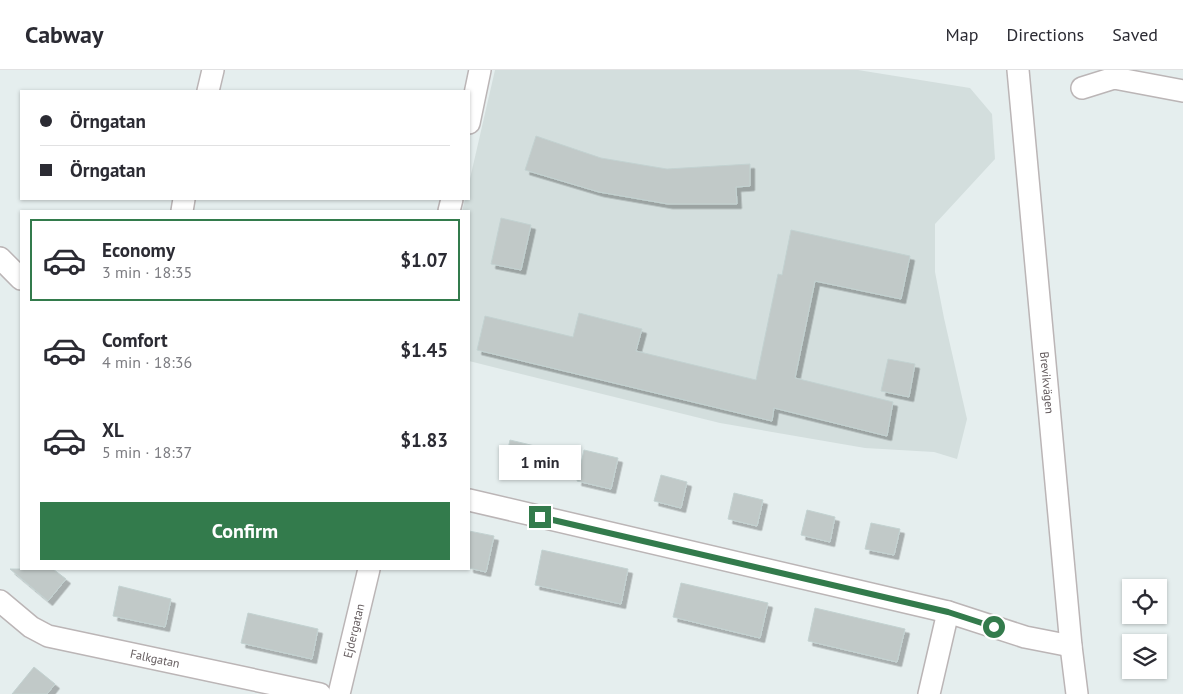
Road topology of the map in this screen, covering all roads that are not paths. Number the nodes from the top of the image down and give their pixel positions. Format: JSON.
{"nodes":[{"id":1,"x":213,"y":70,"type":"edge"},
{"id":2,"x":480,"y":70,"type":"edge"},
{"id":3,"x":1018,"y":70,"type":"edge"},
{"id":4,"x":1082,"y":88,"type":"dead end"},
{"id":5,"x":208,"y":90,"type":"edge"},
{"id":6,"x":1183,"y":91,"type":"edge"},
{"id":7,"x":470,"y":118,"type":"edge"},
{"id":8,"x":0,"y":258,"type":"edge"},
{"id":9,"x":20,"y":278,"type":"edge"},
{"id":10,"x":470,"y":500,"type":"edge"},
{"id":11,"x":369,"y":570,"type":"edge"},
{"id":12,"x":0,"y":601,"type":"edge"},
{"id":13,"x":948,"y":612,"type":"junction"},
{"id":14,"x":1071,"y":646,"type":"junction"},
{"id":15,"x":320,"y":694,"type":"edge"},
{"id":16,"x":339,"y":694,"type":"edge"},
{"id":17,"x":929,"y":694,"type":"edge"},
{"id":18,"x":1077,"y":694,"type":"edge"}],
"edges":[{"from":1,"to":5,"type":"street"},
{"from":2,"to":7,"type":"street"},
{"from":3,"to":14,"type":"street","name":"Brevikvägen"},
{"from":4,"to":6,"type":"street"},
{"from":8,"to":9,"type":"street"},
{"from":10,"to":13,"type":"street"},
{"from":11,"to":16,"type":"street","name":"Ejdergatan"},
{"from":12,"to":15,"type":"street","name":"Falkgatan"},
{"from":13,"to":14,"type":"street"},
{"from":13,"to":17,"type":"street"},
{"from":14,"to":18,"type":"street","name":"Brevikvägen"}]}
